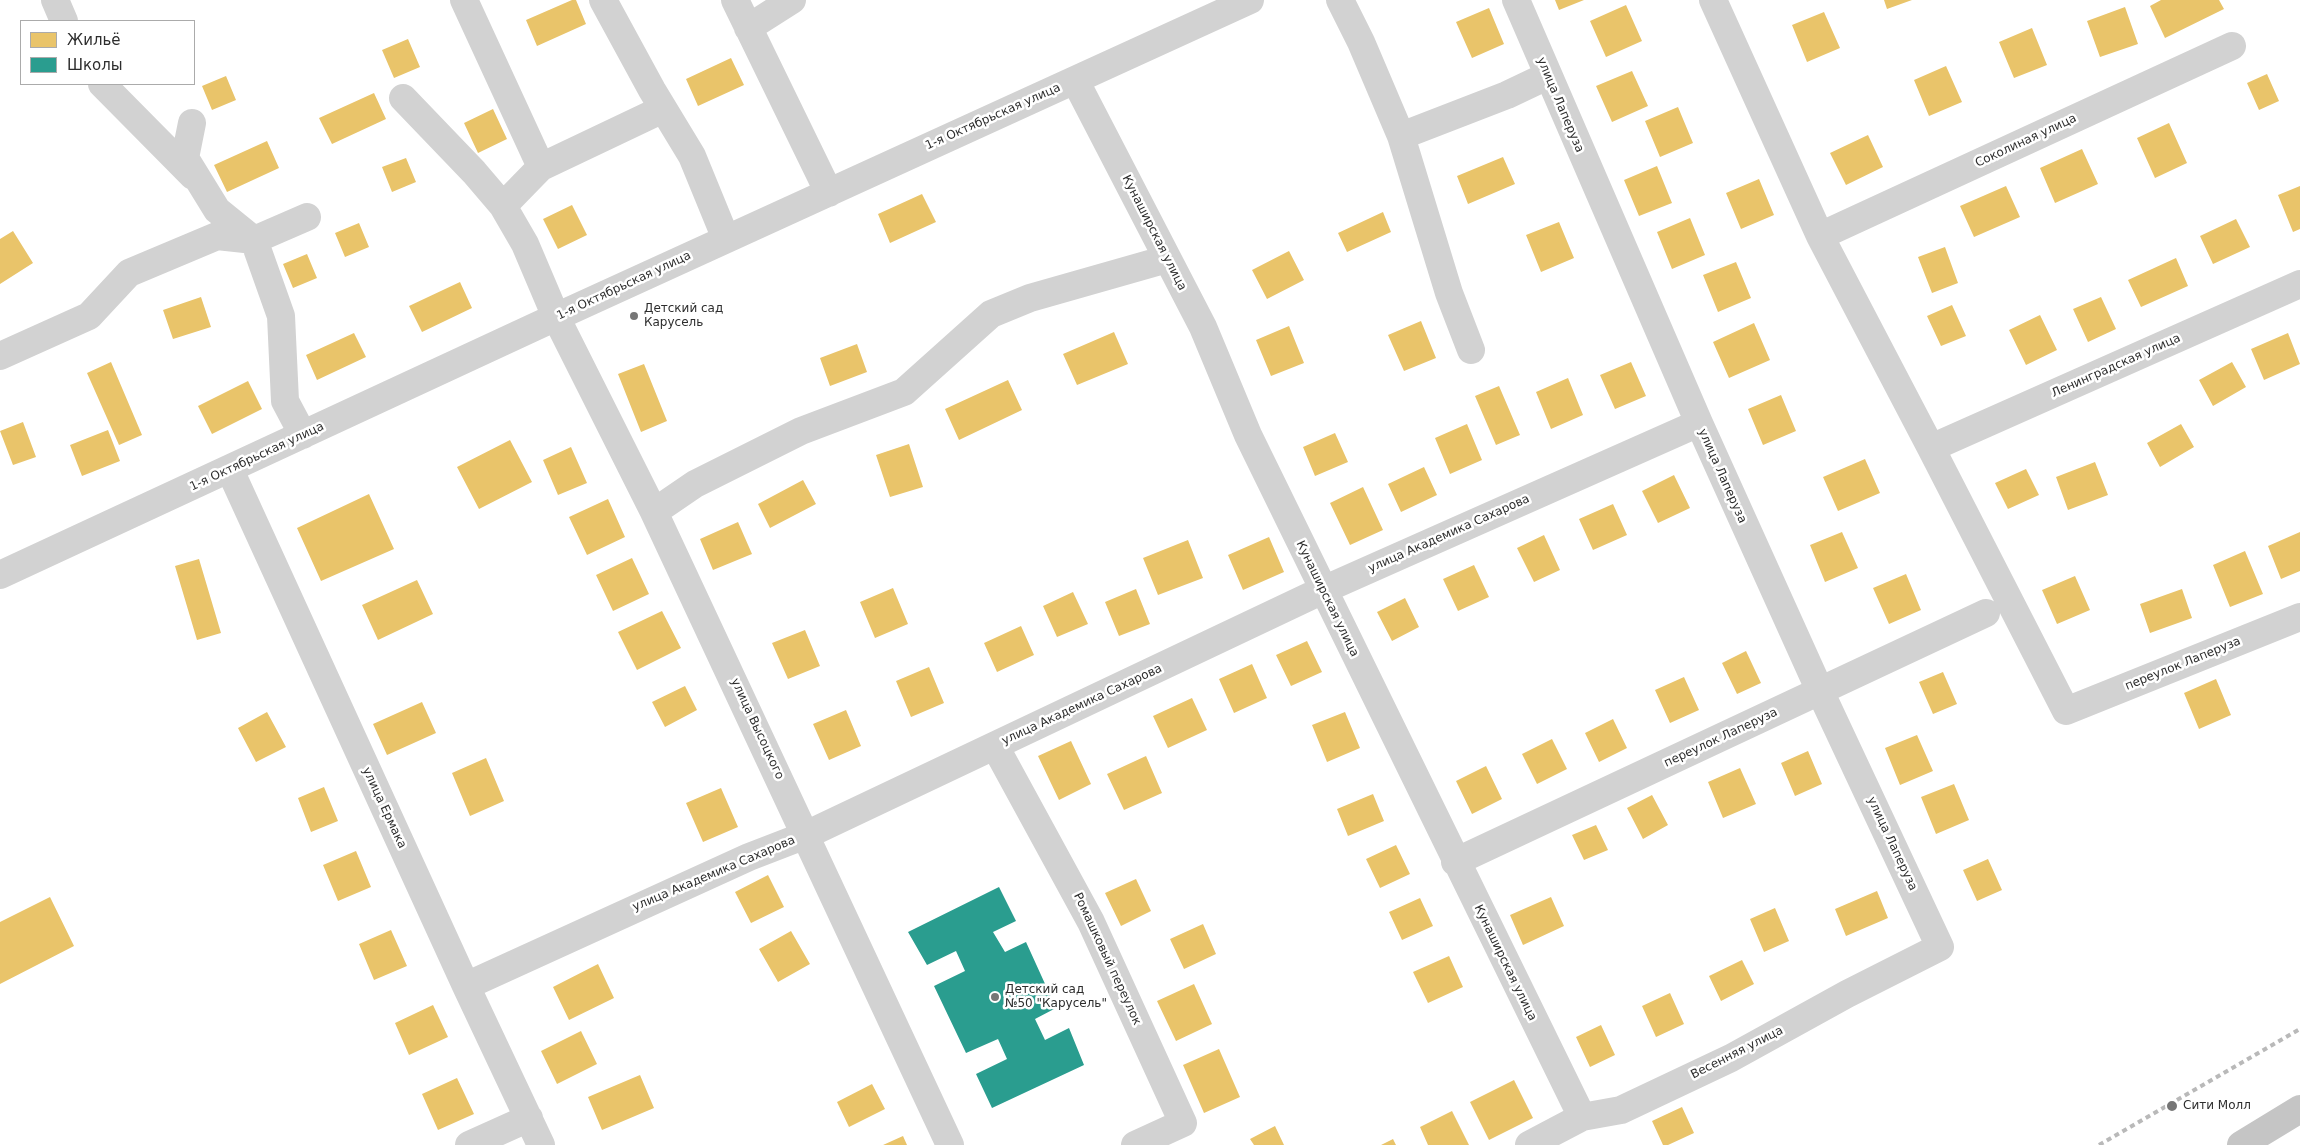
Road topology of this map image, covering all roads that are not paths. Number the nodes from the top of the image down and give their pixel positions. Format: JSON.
{"nodes":[{"id":1,"x":55,"y":0,"type":"edge"},
{"id":2,"x":464,"y":0,"type":"edge"},
{"id":3,"x":603,"y":0,"type":"edge"},
{"id":4,"x":735,"y":0,"type":"edge"},
{"id":5,"x":792,"y":0,"type":"edge"},
{"id":6,"x":1340,"y":0,"type":"edge"},
{"id":7,"x":1516,"y":0,"type":"edge"},
{"id":8,"x":1712,"y":0,"type":"edge"},
{"id":9,"x":1239,"y":2,"type":"edge"},
{"id":10,"x":64,"y":20,"type":"edge"},
{"id":11,"x":748,"y":28,"type":"junction"},
{"id":12,"x":2232,"y":46,"type":"dead end"},
{"id":13,"x":1547,"y":76,"type":"junction"},
{"id":14,"x":1075,"y":80,"type":"junction"},
{"id":15,"x":103,"y":85,"type":"edge"},
{"id":16,"x":403,"y":98,"type":"dead end"},
{"id":17,"x":663,"y":109,"type":"junction"},
{"id":18,"x":192,"y":123,"type":"dead end"},
{"id":19,"x":1401,"y":136,"type":"junction"},
{"id":20,"x":541,"y":166,"type":"junction"},
{"id":21,"x":201,"y":184,"type":"junction"},
{"id":22,"x":829,"y":193,"type":"junction"},
{"id":23,"x":503,"y":206,"type":"junction"},
{"id":24,"x":307,"y":218,"type":"dead end"},
{"id":25,"x":1820,"y":236,"type":"junction"},
{"id":26,"x":726,"y":239,"type":"junction"},
{"id":27,"x":254,"y":240,"type":"junction"},
{"id":28,"x":1167,"y":260,"type":"junction"},
{"id":29,"x":2300,"y":284,"type":"edge"},
{"id":30,"x":556,"y":317,"type":"junction"},
{"id":31,"x":1471,"y":350,"type":"dead end"},
{"id":32,"x":0,"y":356,"type":"edge"},
{"id":33,"x":1699,"y":423,"type":"junction"},
{"id":34,"x":303,"y":435,"type":"junction"},
{"id":35,"x":1931,"y":448,"type":"junction"},
{"id":36,"x":230,"y":470,"type":"junction"},
{"id":37,"x":654,"y":512,"type":"junction"},
{"id":38,"x":0,"y":575,"type":"edge"},
{"id":39,"x":1323,"y":590,"type":"junction"},
{"id":40,"x":1986,"y":613,"type":"dead end"},
{"id":41,"x":2300,"y":617,"type":"edge"},
{"id":42,"x":1820,"y":691,"type":"junction"},
{"id":43,"x":995,"y":746,"type":"junction"},
{"id":44,"x":806,"y":835,"type":"junction"},
{"id":45,"x":1455,"y":862,"type":"junction"},
{"id":46,"x":1940,"y":946,"type":"joint"},
{"id":47,"x":466,"y":986,"type":"junction"},
{"id":48,"x":2300,"y":1109,"type":"edge"},
{"id":49,"x":1582,"y":1117,"type":"junction"},
{"id":50,"x":528,"y":1118,"type":"junction"},
{"id":51,"x":469,"y":1145,"type":"edge"},
{"id":52,"x":541,"y":1145,"type":"edge"},
{"id":53,"x":950,"y":1145,"type":"edge"},
{"id":54,"x":1135,"y":1145,"type":"edge"},
{"id":55,"x":1529,"y":1145,"type":"edge"},
{"id":56,"x":2241,"y":1145,"type":"edge"}],
"edges":[{"from":1,"to":10,"type":"street"},
{"from":2,"to":20,"type":"street"},
{"from":3,"to":17,"type":"street"},
{"from":4,"to":11,"type":"street"},
{"from":5,"to":11,"type":"street"},
{"from":6,"to":19,"type":"street"},
{"from":7,"to":13,"type":"street","name":"улица Лаперуза"},
{"from":8,"to":25,"type":"street"},
{"from":9,"to":14,"type":"street","name":"1-я Октябрьская улица"},
{"from":11,"to":22,"type":"street"},
{"from":12,"to":25,"type":"street","name":"Соколиная улица"},
{"from":13,"to":19,"type":"street"},
{"from":13,"to":33,"type":"street","name":"улица Лаперуза"},
{"from":14,"to":22,"type":"street","name":"1-я Октябрьская улица"},
{"from":14,"to":28,"type":"street","name":"Кунаширская улица"},
{"from":15,"to":21,"type":"street"},
{"from":16,"to":23,"type":"street","name":"улица Высоцкого"},
{"from":17,"to":20,"type":"street"},
{"from":17,"to":26,"type":"street"},
{"from":18,"to":21,"type":"street"},
{"from":19,"to":31,"type":"street"},
{"from":20,"to":23,"type":"street"},
{"from":21,"to":27,"type":"street"},
{"from":22,"to":26,"type":"street","name":"1-я Октябрьская улица"},
{"from":23,"to":30,"type":"street","name":"улица Высоцкого"},
{"from":24,"to":27,"type":"street"},
{"from":25,"to":35,"type":"street"},
{"from":26,"to":30,"type":"street","name":"1-я Октябрьская улица"},
{"from":27,"to":32,"type":"street"},
{"from":27,"to":34,"type":"street"},
{"from":28,"to":37,"type":"street"},
{"from":28,"to":39,"type":"street","name":"Кунаширская улица"},
{"from":29,"to":35,"type":"street","name":"Ленинградская улица"},
{"from":30,"to":34,"type":"street","name":"1-я Октябрьская улица"},
{"from":30,"to":37,"type":"street","name":"улица Высоцкого"},
{"from":33,"to":39,"type":"street","name":"улица Академика Сахарова"},
{"from":33,"to":42,"type":"street","name":"улица Лаперуза"},
{"from":34,"to":36,"type":"street","name":"1-я Октябрьская улица"},
{"from":35,"to":41,"type":"street","name":"переулок Лаперуза"},
{"from":36,"to":38,"type":"street","name":"1-я Октябрьская улица"},
{"from":36,"to":47,"type":"street","name":"улица Ермака"},
{"from":37,"to":44,"type":"street","name":"улица Высоцкого"},
{"from":39,"to":43,"type":"street","name":"улица Академика Сахарова"},
{"from":39,"to":45,"type":"street","name":"Кунаширская улица"},
{"from":40,"to":42,"type":"street","name":"переулок Лаперуза"},
{"from":42,"to":45,"type":"street","name":"переулок Лаперуза"},
{"from":42,"to":46,"type":"street","name":"улица Лаперуза"},
{"from":43,"to":44,"type":"street","name":"улица Академика Сахарова"},
{"from":43,"to":54,"type":"street","name":"Ромашковый переулок"},
{"from":44,"to":47,"type":"street","name":"улица Академика Сахарова"},
{"from":44,"to":53,"type":"street","name":"улица Высоцкого"},
{"from":45,"to":49,"type":"street","name":"Кунаширская улица"},
{"from":46,"to":49,"type":"street","name":"Весенняя улица"},
{"from":47,"to":50,"type":"street","name":"улица Ермака"},
{"from":48,"to":56,"type":"main road"},
{"from":49,"to":55,"type":"street","name":"Весенняя улица"},
{"from":50,"to":51,"type":"street"},
{"from":50,"to":52,"type":"street","name":"улица Ермака"}]}
